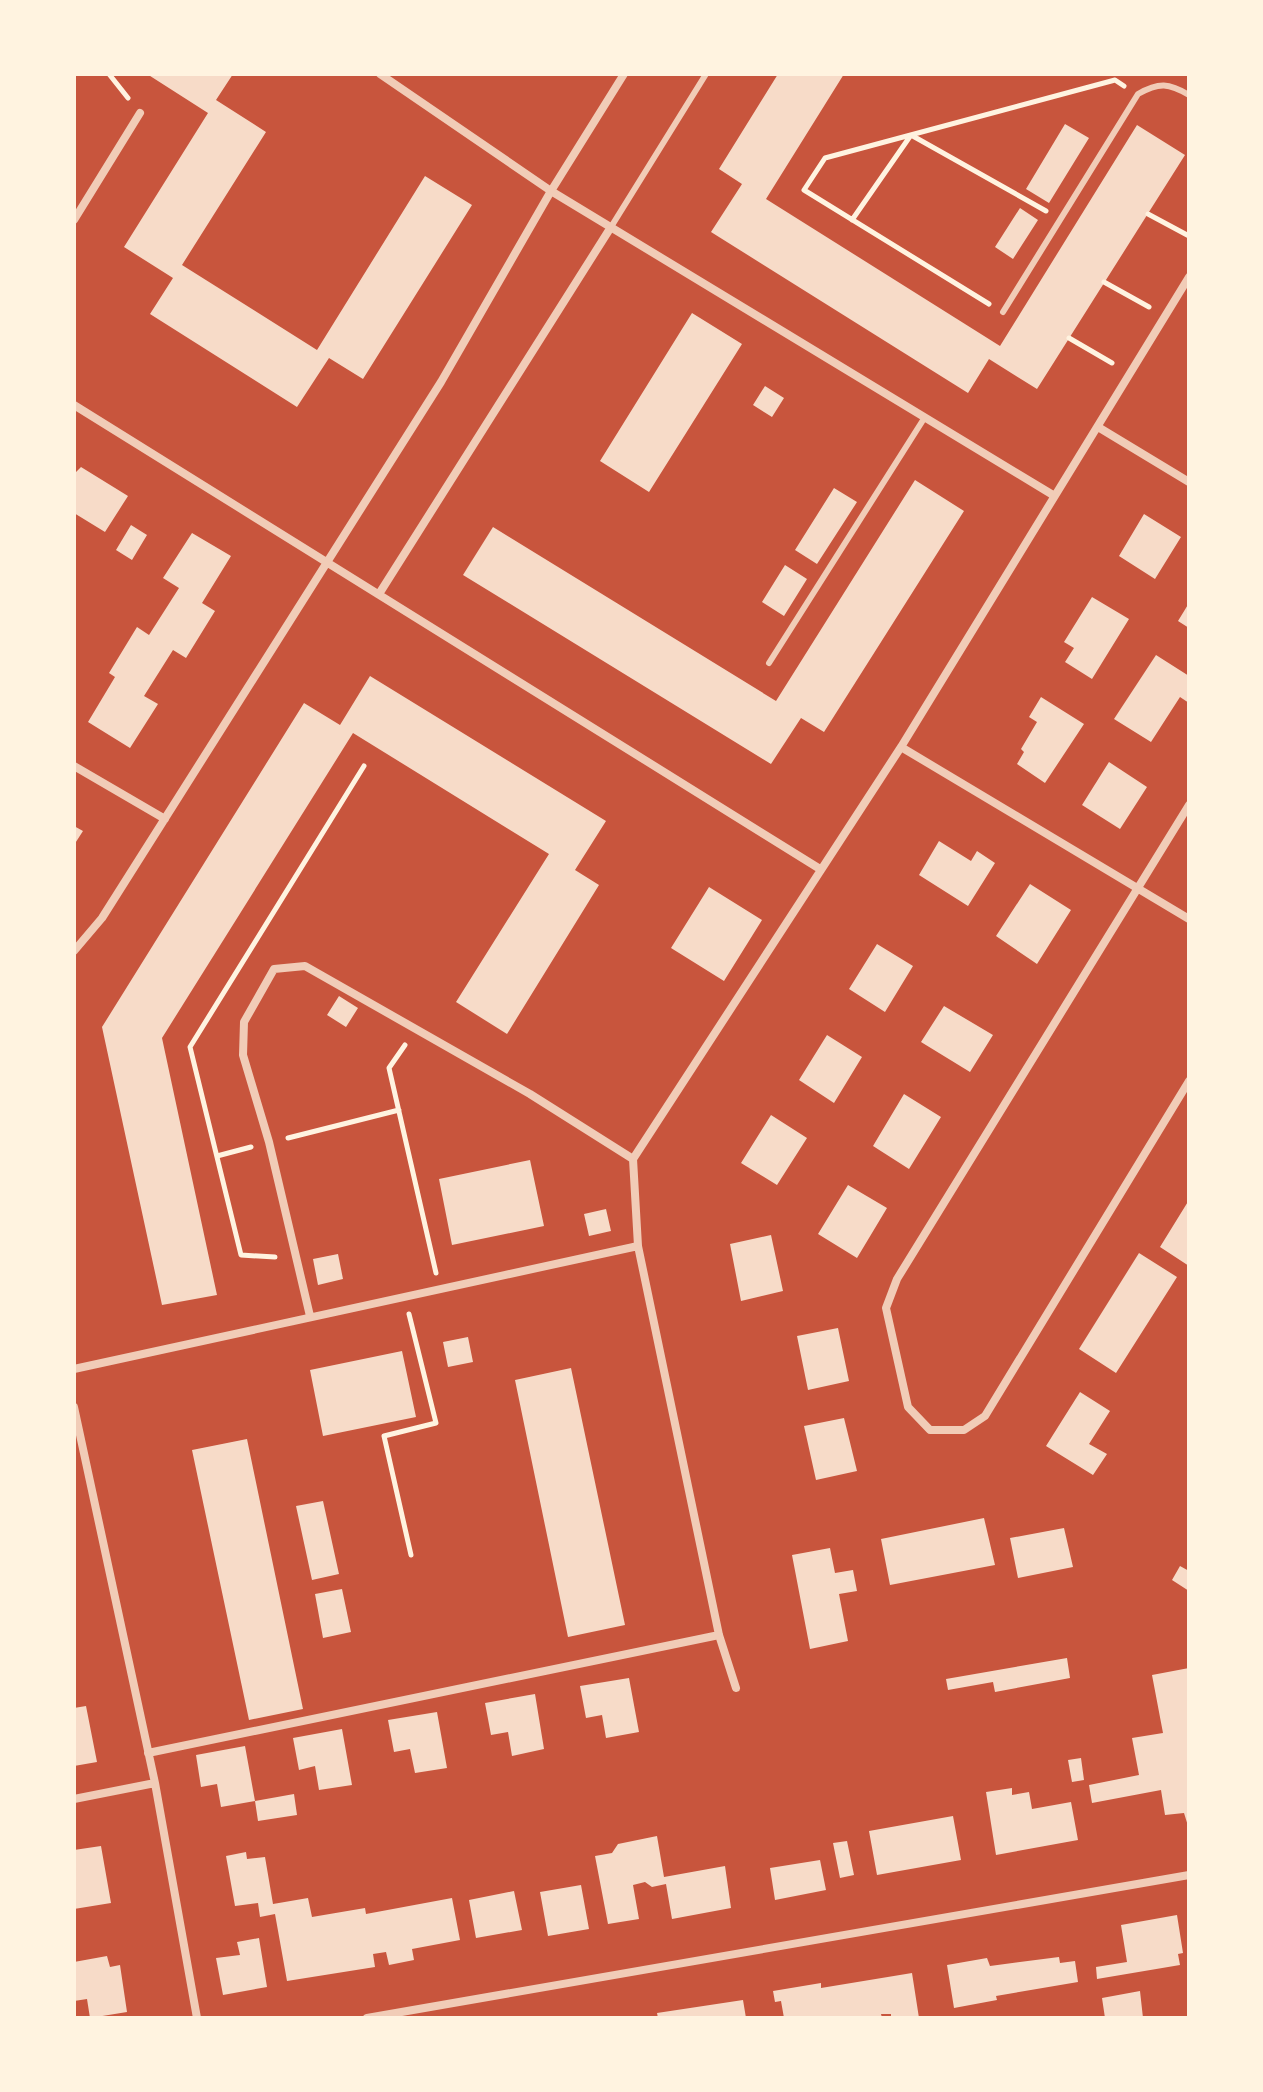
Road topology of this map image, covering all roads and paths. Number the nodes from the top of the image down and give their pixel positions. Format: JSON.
{"nodes":[{"id":1,"x":109,"y":74,"type":"edge"},
{"id":2,"x":380,"y":74,"type":"edge"},
{"id":3,"x":624,"y":74,"type":"edge"},
{"id":4,"x":706,"y":74,"type":"edge"},
{"id":5,"x":1119,"y":74,"type":"edge"},
{"id":6,"x":1115,"y":80,"type":"junction"},
{"id":7,"x":1138,"y":94,"type":"junction"},
{"id":8,"x":1189,"y":95,"type":"edge"},
{"id":9,"x":140,"y":113,"type":"joint"},
{"id":10,"x":911,"y":135,"type":"junction"},
{"id":11,"x":551,"y":191,"type":"junction"},
{"id":12,"x":1148,"y":214,"type":"dead end"},
{"id":13,"x":1060,"y":219,"type":"junction"},
{"id":14,"x":74,"y":220,"type":"edge"},
{"id":15,"x":852,"y":220,"type":"junction"},
{"id":16,"x":611,"y":227,"type":"junction"},
{"id":17,"x":1189,"y":236,"type":"edge"},
{"id":18,"x":1189,"y":277,"type":"edge"},
{"id":19,"x":1104,"y":282,"type":"dead end"},
{"id":20,"x":1003,"y":312,"type":"joint"},
{"id":21,"x":1165,"y":316,"type":"junction"},
{"id":22,"x":1069,"y":338,"type":"dead end"},
{"id":23,"x":1131,"y":373,"type":"junction"},
{"id":24,"x":74,"y":405,"type":"edge"},
{"id":25,"x":925,"y":417,"type":"junction"},
{"id":26,"x":1098,"y":427,"type":"junction"},
{"id":27,"x":1189,"y":482,"type":"edge"},
{"id":28,"x":1053,"y":495,"type":"junction"},
{"id":29,"x":328,"y":562,"type":"junction"},
{"id":30,"x":379,"y":594,"type":"junction"},
{"id":31,"x":769,"y":663,"type":"dead end"},
{"id":32,"x":901,"y":747,"type":"junction"},
{"id":33,"x":74,"y":766,"type":"edge"},
{"id":34,"x":1189,"y":805,"type":"edge"},
{"id":35,"x":165,"y":819,"type":"junction"},
{"id":36,"x":820,"y":869,"type":"junction"},
{"id":37,"x":1136,"y":891,"type":"junction"},
{"id":38,"x":1189,"y":919,"type":"edge"},
{"id":39,"x":74,"y":951,"type":"edge"},
{"id":40,"x":414,"y":1031,"type":"junction"},
{"id":41,"x":1189,"y":1081,"type":"edge"},
{"id":42,"x":399,"y":1110,"type":"junction"},
{"id":43,"x":269,"y":1142,"type":"junction"},
{"id":44,"x":217,"y":1156,"type":"dead end"},
{"id":45,"x":633,"y":1159,"type":"junction"},
{"id":46,"x":638,"y":1246,"type":"junction"},
{"id":47,"x":440,"y":1290,"type":"junction"},
{"id":48,"x":405,"y":1297,"type":"junction"},
{"id":49,"x":310,"y":1316,"type":"junction"},
{"id":50,"x":74,"y":1369,"type":"edge"},
{"id":51,"x":74,"y":1407,"type":"edge"},
{"id":52,"x":411,"y":1555,"type":"dead end"},
{"id":53,"x":719,"y":1635,"type":"junction"},
{"id":54,"x":736,"y":1688,"type":"dead end"},
{"id":55,"x":148,"y":1753,"type":"junction"},
{"id":56,"x":155,"y":1783,"type":"junction"},
{"id":57,"x":74,"y":1799,"type":"edge"},
{"id":58,"x":1189,"y":1875,"type":"edge"},
{"id":59,"x":197,"y":2018,"type":"edge"},
{"id":60,"x":367,"y":2018,"type":"edge"}],
"edges":[{"from":1,"to":9,"type":"path"},
{"from":2,"to":11,"type":"street"},
{"from":3,"to":11,"type":"street"},
{"from":4,"to":16,"type":"lane"},
{"from":5,"to":6,"type":"path"},
{"from":6,"to":7,"type":"path"},
{"from":6,"to":10,"type":"path"},
{"from":7,"to":8,"type":"lane"},
{"from":7,"to":13,"type":"lane"},
{"from":9,"to":14,"type":"street"},
{"from":10,"to":13,"type":"path"},
{"from":10,"to":15,"type":"path"},
{"from":10,"to":15,"type":"path"},
{"from":11,"to":16,"type":"street"},
{"from":11,"to":29,"type":"street"},
{"from":12,"to":17,"type":"path"},
{"from":13,"to":20,"type":"lane"},
{"from":15,"to":20,"type":"path"},
{"from":16,"to":25,"type":"street"},
{"from":16,"to":30,"type":"street"},
{"from":18,"to":21,"type":"street"},
{"from":19,"to":21,"type":"path"},
{"from":21,"to":23,"type":"street"},
{"from":22,"to":23,"type":"path"},
{"from":23,"to":26,"type":"street"},
{"from":24,"to":29,"type":"street"},
{"from":25,"to":28,"type":"street"},
{"from":25,"to":31,"type":"lane"},
{"from":26,"to":27,"type":"street"},
{"from":26,"to":28,"type":"street"},
{"from":28,"to":32,"type":"street"},
{"from":29,"to":30,"type":"street"},
{"from":29,"to":35,"type":"street"},
{"from":30,"to":36,"type":"street"},
{"from":32,"to":36,"type":"street"},
{"from":32,"to":37,"type":"street"},
{"from":33,"to":35,"type":"street"},
{"from":34,"to":37,"type":"street"},
{"from":35,"to":39,"type":"street"},
{"from":36,"to":45,"type":"street"},
{"from":37,"to":38,"type":"street"},
{"from":37,"to":41,"type":"street"},
{"from":40,"to":42,"type":"path"},
{"from":40,"to":43,"type":"street"},
{"from":40,"to":45,"type":"street"},
{"from":42,"to":43,"type":"path"},
{"from":42,"to":47,"type":"path"},
{"from":43,"to":44,"type":"path"},
{"from":43,"to":49,"type":"street"},
{"from":45,"to":46,"type":"street"},
{"from":46,"to":47,"type":"street"},
{"from":46,"to":53,"type":"street"},
{"from":47,"to":48,"type":"street"},
{"from":48,"to":49,"type":"street"},
{"from":48,"to":52,"type":"path"},
{"from":49,"to":50,"type":"street"},
{"from":51,"to":55,"type":"street"},
{"from":53,"to":54,"type":"street"},
{"from":53,"to":55,"type":"street"},
{"from":55,"to":56,"type":"street"},
{"from":56,"to":57,"type":"street"},
{"from":56,"to":59,"type":"street"},
{"from":58,"to":60,"type":"street"}]}
